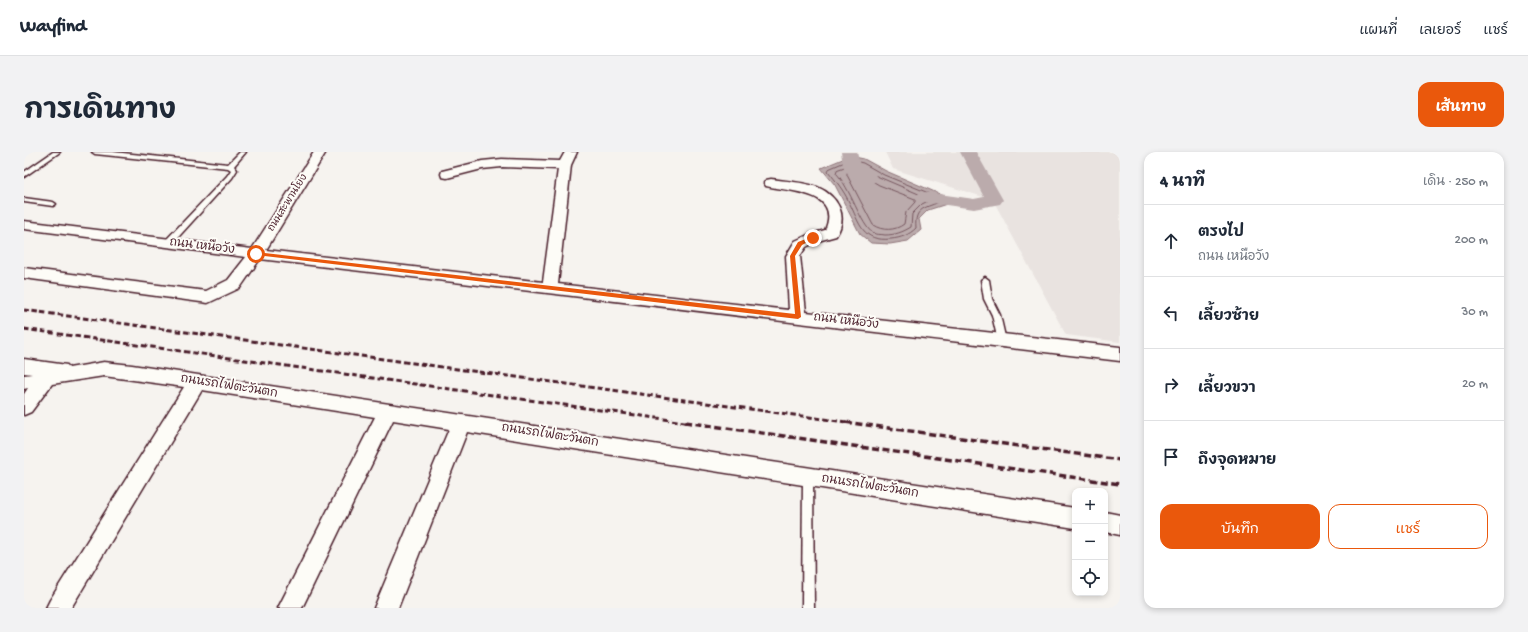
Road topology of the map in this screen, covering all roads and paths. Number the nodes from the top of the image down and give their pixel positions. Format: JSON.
{"nodes":[{"id":1,"x":57,"y":152,"type":"edge"},
{"id":2,"x":95,"y":152,"type":"edge"},
{"id":3,"x":243,"y":152,"type":"edge"},
{"id":4,"x":320,"y":152,"type":"edge"},
{"id":5,"x":568,"y":158,"type":"edge"},
{"id":6,"x":230,"y":166,"type":"junction"},
{"id":7,"x":447,"y":174,"type":"dead end"},
{"id":8,"x":24,"y":175,"type":"edge"},
{"id":9,"x":771,"y":183,"type":"dead end"},
{"id":10,"x":24,"y":200,"type":"edge"},
{"id":11,"x":53,"y":204,"type":"dead end"},
{"id":12,"x":24,"y":225,"type":"edge"},
{"id":13,"x":168,"y":243,"type":"junction"},
{"id":14,"x":256,"y":254,"type":"junction"},
{"id":15,"x":24,"y":273,"type":"edge"},
{"id":16,"x":985,"y":280,"type":"dead end"},
{"id":17,"x":550,"y":288,"type":"junction"},
{"id":18,"x":798,"y":317,"type":"junction"},
{"id":19,"x":1002,"y":341,"type":"junction"},
{"id":20,"x":1120,"y":354,"type":"edge"},
{"id":21,"x":24,"y":366,"type":"edge"},
{"id":22,"x":81,"y":372,"type":"junction"},
{"id":23,"x":47,"y":378,"type":"junction"},
{"id":24,"x":24,"y":382,"type":"edge"},
{"id":25,"x":197,"y":382,"type":"junction"},
{"id":26,"x":24,"y":407,"type":"edge"},
{"id":27,"x":388,"y":411,"type":"junction"},
{"id":28,"x":461,"y":422,"type":"junction"},
{"id":29,"x":808,"y":478,"type":"junction"},
{"id":30,"x":1072,"y":518,"type":"edge"},
{"id":31,"x":1108,"y":523,"type":"edge"},
{"id":32,"x":1120,"y":525,"type":"edge"},
{"id":33,"x":58,"y":608,"type":"edge"},
{"id":34,"x":290,"y":608,"type":"edge"},
{"id":35,"x":386,"y":608,"type":"edge"},
{"id":36,"x":808,"y":608,"type":"edge"}],
"edges":[{"from":1,"to":8,"type":"lane"},
{"from":2,"to":6,"type":"lane"},
{"from":3,"to":6,"type":"lane"},
{"from":4,"to":14,"type":"street","name":"ถนนสะพานโยง"},
{"from":5,"to":7,"type":"street"},
{"from":5,"to":17,"type":"street"},
{"from":6,"to":13,"type":"lane"},
{"from":9,"to":18,"type":"street"},
{"from":10,"to":11,"type":"lane"},
{"from":12,"to":13,"type":"street","name":"ถนน เหนือวัง"},
{"from":13,"to":14,"type":"street","name":"ถนน เหนือวัง"},
{"from":14,"to":15,"type":"street","name":"ถนนสะพานโยง"},
{"from":14,"to":17,"type":"street","name":"ถนน เหนือวัง"},
{"from":16,"to":19,"type":"lane"},
{"from":17,"to":18,"type":"street","name":"ถนน เหนือวัง"},
{"from":18,"to":19,"type":"street","name":"ถนน เหนือวัง"},
{"from":19,"to":20,"type":"street","name":"ถนน เหนือวัง"},
{"from":21,"to":22,"type":"street"},
{"from":22,"to":23,"type":"street","name":"ถนนรถไฟตะวันตก"},
{"from":22,"to":25,"type":"street","name":"ถนนรถไฟตะวันตก"},
{"from":23,"to":24,"type":"street","name":"ถนนรถไฟตะวันตก"},
{"from":23,"to":26,"type":"street"},
{"from":25,"to":27,"type":"street","name":"ถนนรถไฟตะวันตก"},
{"from":25,"to":33,"type":"street"},
{"from":27,"to":28,"type":"street","name":"ถนนรถไฟตะวันตก"},
{"from":27,"to":34,"type":"street"},
{"from":28,"to":29,"type":"street","name":"ถนนรถไฟตะวันตก"},
{"from":28,"to":35,"type":"street"},
{"from":29,"to":30,"type":"street","name":"ถนนรถไฟตะวันตก"},
{"from":29,"to":36,"type":"lane"},
{"from":31,"to":32,"type":"street"}]}
